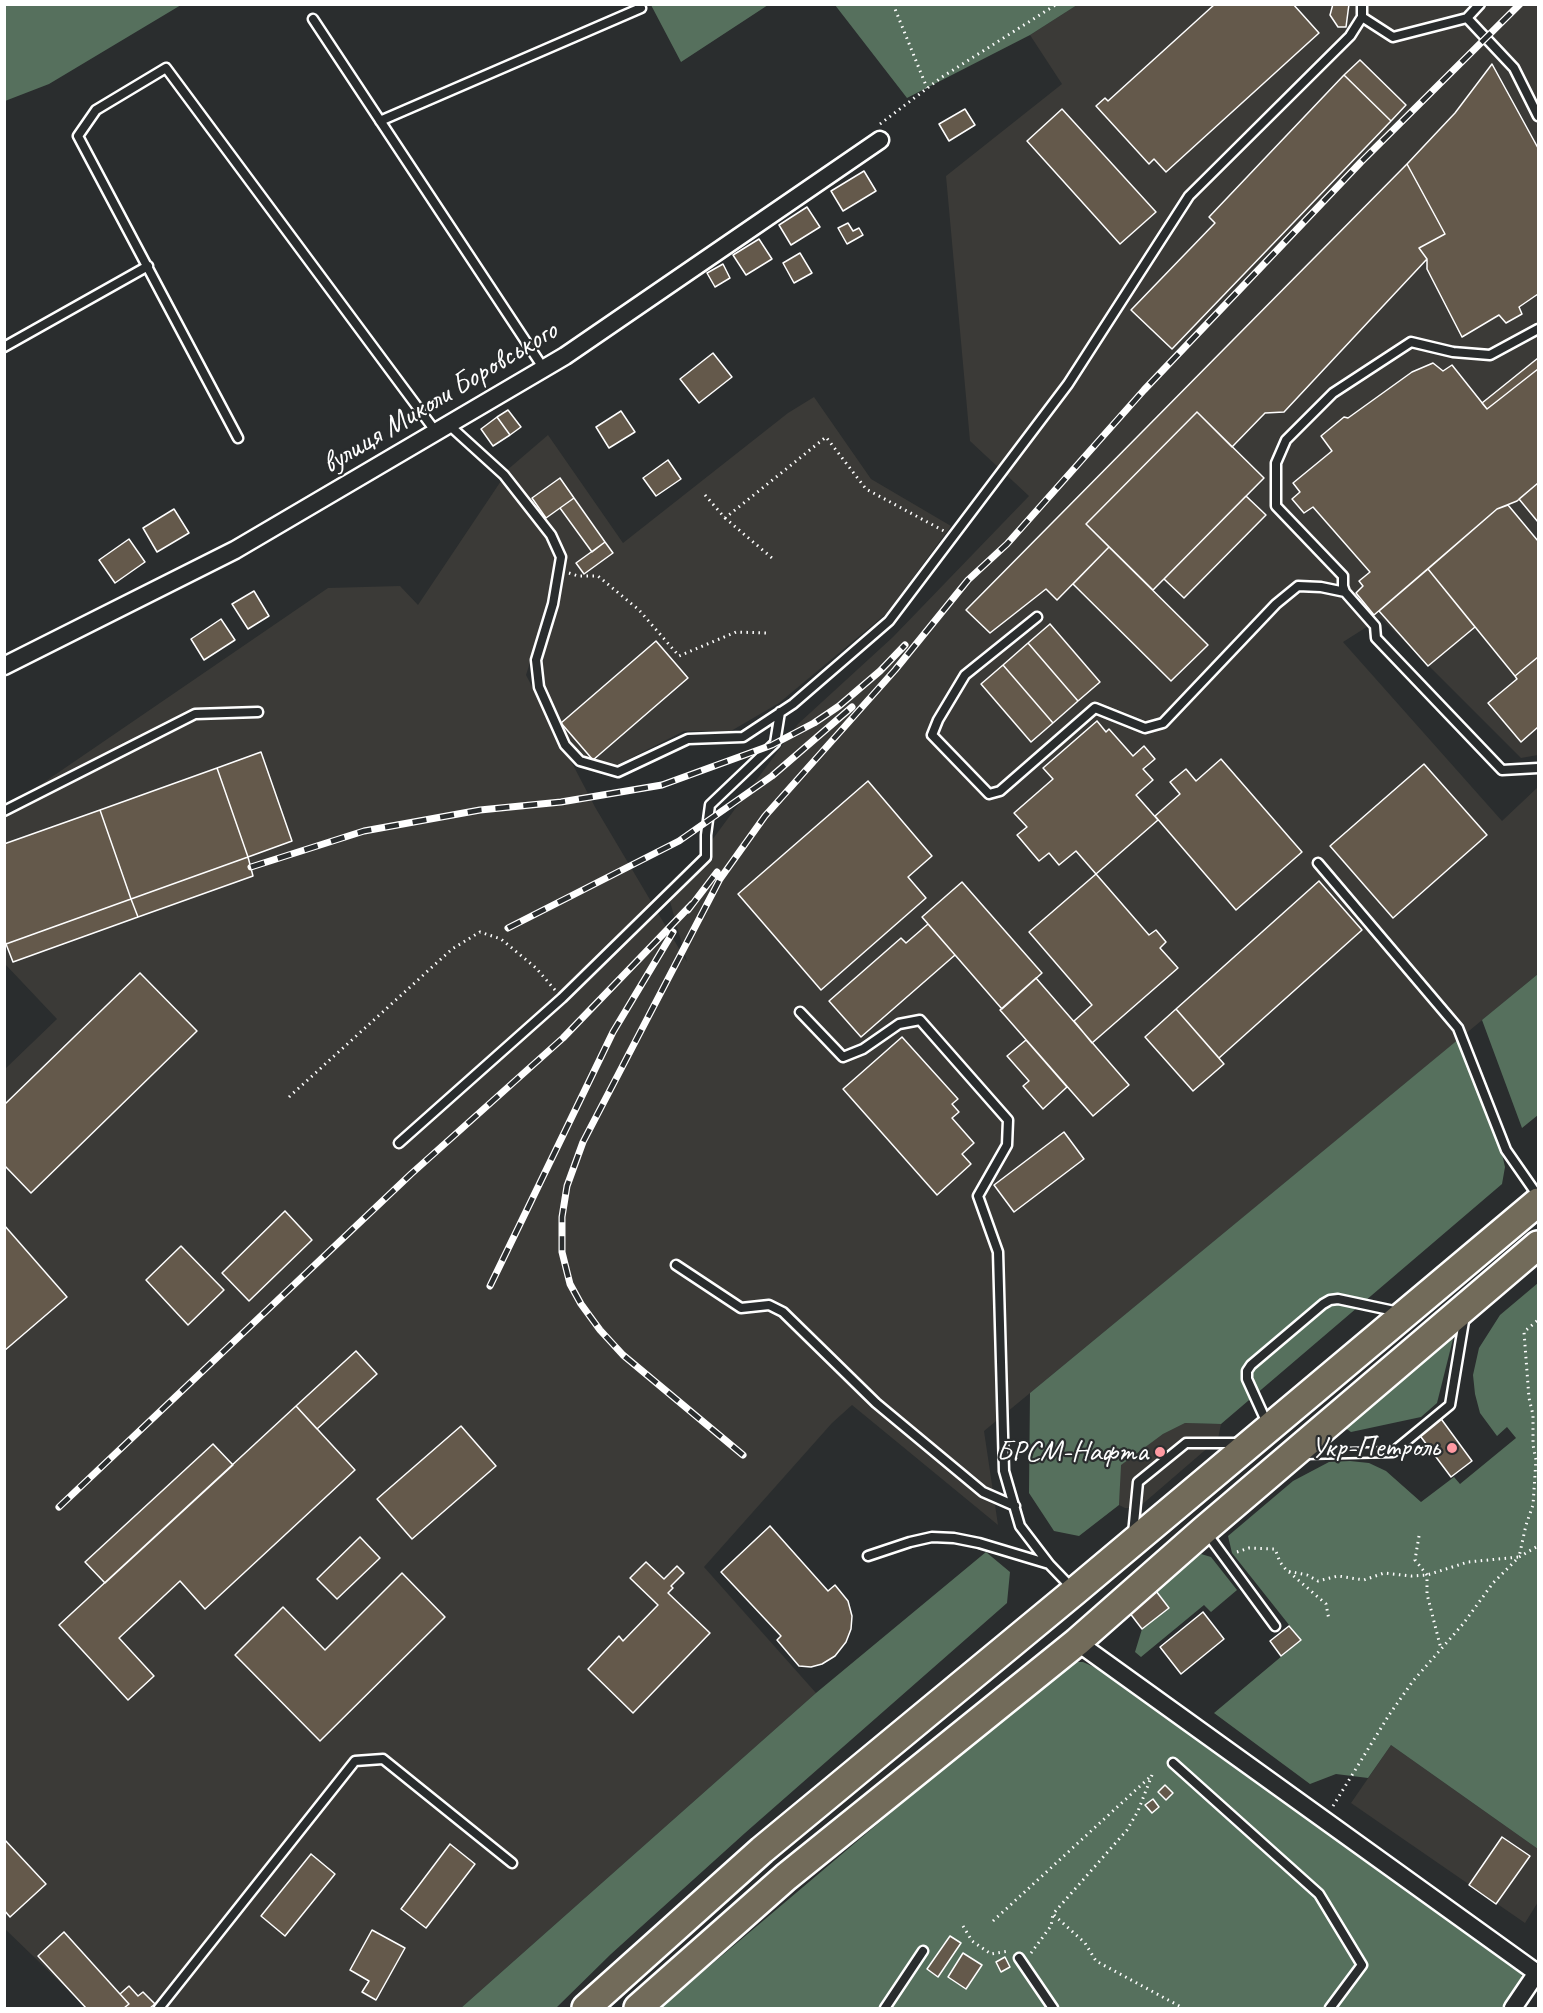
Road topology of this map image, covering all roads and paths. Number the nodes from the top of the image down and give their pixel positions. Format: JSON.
{"nodes":[{"id":1,"x":892,"y":4,"type":"edge"},
{"id":2,"x":1057,"y":4,"type":"edge"},
{"id":3,"x":1362,"y":4,"type":"edge"},
{"id":4,"x":1480,"y":4,"type":"edge"},
{"id":5,"x":641,"y":8,"type":"dead end"},
{"id":6,"x":1362,"y":17,"type":"junction"},
{"id":7,"x":1467,"y":18,"type":"junction"},
{"id":8,"x":313,"y":19,"type":"dead end"},
{"id":9,"x":927,"y":88,"type":"junction"},
{"id":10,"x":1539,"y":116,"type":"edge"},
{"id":11,"x":380,"y":121,"type":"junction"},
{"id":12,"x":880,"y":140,"type":"joint"},
{"id":13,"x":148,"y":266,"type":"junction"},
{"id":14,"x":1539,"y":328,"type":"edge"},
{"id":15,"x":4,"y":347,"type":"edge"},
{"id":16,"x":544,"y":369,"type":"junction"},
{"id":17,"x":443,"y":429,"type":"junction"},
{"id":18,"x":238,"y":438,"type":"dead end"},
{"id":19,"x":705,"y":495,"type":"dead end"},
{"id":20,"x":725,"y":519,"type":"junction"},
{"id":21,"x":953,"y":536,"type":"junction"},
{"id":22,"x":772,"y":558,"type":"dead end"},
{"id":23,"x":559,"y":571,"type":"junction"},
{"id":24,"x":1345,"y":592,"type":"junction"},
{"id":25,"x":1037,"y":617,"type":"dead end"},
{"id":26,"x":766,"y":633,"type":"dead end"},
{"id":27,"x":4,"y":666,"type":"edge"},
{"id":28,"x":258,"y":712,"type":"dead end"},
{"id":29,"x":780,"y":712,"type":"junction"},
{"id":30,"x":1539,"y":768,"type":"edge"},
{"id":31,"x":4,"y":811,"type":"edge"},
{"id":32,"x":1318,"y":862,"type":"dead end"},
{"id":33,"x":562,"y":998,"type":"junction"},
{"id":34,"x":800,"y":1012,"type":"dead end"},
{"id":35,"x":289,"y":1097,"type":"dead end"},
{"id":36,"x":399,"y":1143,"type":"dead end"},
{"id":37,"x":1539,"y":1196,"type":"edge"},
{"id":38,"x":1539,"y":1202,"type":"edge"},
{"id":39,"x":1539,"y":1245,"type":"edge"},
{"id":40,"x":676,"y":1265,"type":"dead end"},
{"id":41,"x":1467,"y":1305,"type":"junction"},
{"id":42,"x":1405,"y":1314,"type":"junction"},
{"id":43,"x":1539,"y":1320,"type":"edge"},
{"id":44,"x":1260,"y":1435,"type":"junction"},
{"id":45,"x":1291,"y":1455,"type":"junction"},
{"id":46,"x":1014,"y":1506,"type":"junction"},
{"id":47,"x":1204,"y":1530,"type":"junction"},
{"id":48,"x":1419,"y":1536,"type":"dead end"},
{"id":49,"x":1131,"y":1544,"type":"junction"},
{"id":50,"x":1539,"y":1546,"type":"edge"},
{"id":51,"x":1224,"y":1555,"type":"junction"},
{"id":52,"x":868,"y":1557,"type":"dead end"},
{"id":53,"x":1519,"y":1557,"type":"junction"},
{"id":54,"x":1049,"y":1564,"type":"junction"},
{"id":55,"x":1287,"y":1571,"type":"junction"},
{"id":56,"x":1427,"y":1575,"type":"junction"},
{"id":57,"x":1075,"y":1591,"type":"junction"},
{"id":58,"x":1329,"y":1620,"type":"dead end"},
{"id":59,"x":1275,"y":1626,"type":"dead end"},
{"id":60,"x":1077,"y":1642,"type":"junction"},
{"id":61,"x":1441,"y":1649,"type":"junction"},
{"id":62,"x":1173,"y":1763,"type":"dead end"},
{"id":63,"x":1324,"y":1819,"type":"junction"},
{"id":64,"x":512,"y":1863,"type":"dead end"},
{"id":65,"x":1053,"y":1914,"type":"junction"},
{"id":66,"x":993,"y":1921,"type":"dead end"},
{"id":67,"x":963,"y":1926,"type":"dead end"},
{"id":68,"x":923,"y":1951,"type":"dead end"},
{"id":69,"x":1021,"y":1960,"type":"junction"},
{"id":70,"x":1538,"y":1972,"type":"edge"},
{"id":71,"x":159,"y":2008,"type":"edge"},
{"id":72,"x":586,"y":2008,"type":"edge"},
{"id":73,"x":638,"y":2008,"type":"edge"},
{"id":74,"x":885,"y":2008,"type":"edge"},
{"id":75,"x":1053,"y":2008,"type":"edge"},
{"id":76,"x":1183,"y":2008,"type":"edge"},
{"id":77,"x":1330,"y":2008,"type":"edge"},
{"id":78,"x":1513,"y":2008,"type":"edge"}],
"edges":[{"from":1,"to":9,"type":"path"},
{"from":2,"to":9,"type":"path"},
{"from":3,"to":6,"type":"lane"},
{"from":4,"to":7,"type":"lane"},
{"from":5,"to":11,"type":"lane"},
{"from":6,"to":7,"type":"lane"},
{"from":6,"to":21,"type":"lane"},
{"from":7,"to":10,"type":"lane"},
{"from":8,"to":11,"type":"lane"},
{"from":9,"to":12,"type":"path"},
{"from":11,"to":16,"type":"lane"},
{"from":12,"to":16,"type":"street","name":"вулиця Миколи Боровського"},
{"from":13,"to":15,"type":"lane"},
{"from":13,"to":17,"type":"lane"},
{"from":13,"to":18,"type":"lane"},
{"from":14,"to":24,"type":"lane"},
{"from":16,"to":17,"type":"street","name":"вулиця Миколи Боровського"},
{"from":17,"to":23,"type":"lane"},
{"from":17,"to":27,"type":"street","name":"вулиця Миколи Боровського"},
{"from":19,"to":20,"type":"path"},
{"from":20,"to":21,"type":"path"},
{"from":20,"to":22,"type":"path"},
{"from":21,"to":29,"type":"lane"},
{"from":23,"to":26,"type":"path"},
{"from":23,"to":29,"type":"lane"},
{"from":24,"to":25,"type":"lane"},
{"from":24,"to":30,"type":"lane"},
{"from":28,"to":31,"type":"lane"},
{"from":29,"to":33,"type":"lane"},
{"from":32,"to":37,"type":"lane"},
{"from":33,"to":35,"type":"path"},
{"from":33,"to":36,"type":"lane"},
{"from":34,"to":46,"type":"lane"},
{"from":38,"to":42,"type":"main road"},
{"from":39,"to":41,"type":"main road"},
{"from":40,"to":46,"type":"lane"},
{"from":41,"to":45,"type":"main road"},
{"from":41,"to":45,"type":"lane"},
{"from":42,"to":44,"type":"main road"},
{"from":42,"to":44,"type":"lane"},
{"from":43,"to":53,"type":"path"},
{"from":44,"to":49,"type":"main road"},
{"from":44,"to":49,"type":"lane"},
{"from":45,"to":47,"type":"main road"},
{"from":46,"to":54,"type":"lane"},
{"from":47,"to":51,"type":"lane"},
{"from":47,"to":60,"type":"main road"},
{"from":48,"to":56,"type":"path"},
{"from":49,"to":57,"type":"main road"},
{"from":50,"to":53,"type":"path"},
{"from":51,"to":55,"type":"path"},
{"from":51,"to":59,"type":"lane"},
{"from":52,"to":54,"type":"lane"},
{"from":53,"to":56,"type":"path"},
{"from":53,"to":61,"type":"path"},
{"from":54,"to":57,"type":"lane"},
{"from":55,"to":56,"type":"path"},
{"from":55,"to":58,"type":"path"},
{"from":56,"to":61,"type":"path"},
{"from":57,"to":72,"type":"main road"},
{"from":60,"to":63,"type":"street"},
{"from":60,"to":73,"type":"main road"},
{"from":61,"to":63,"type":"path"},
{"from":62,"to":77,"type":"lane"},
{"from":63,"to":70,"type":"street"},
{"from":64,"to":71,"type":"lane"},
{"from":65,"to":66,"type":"path"},
{"from":65,"to":69,"type":"path"},
{"from":65,"to":76,"type":"path"},
{"from":67,"to":69,"type":"path"},
{"from":68,"to":74,"type":"lane"},
{"from":69,"to":75,"type":"lane"},
{"from":70,"to":78,"type":"street"}]}
